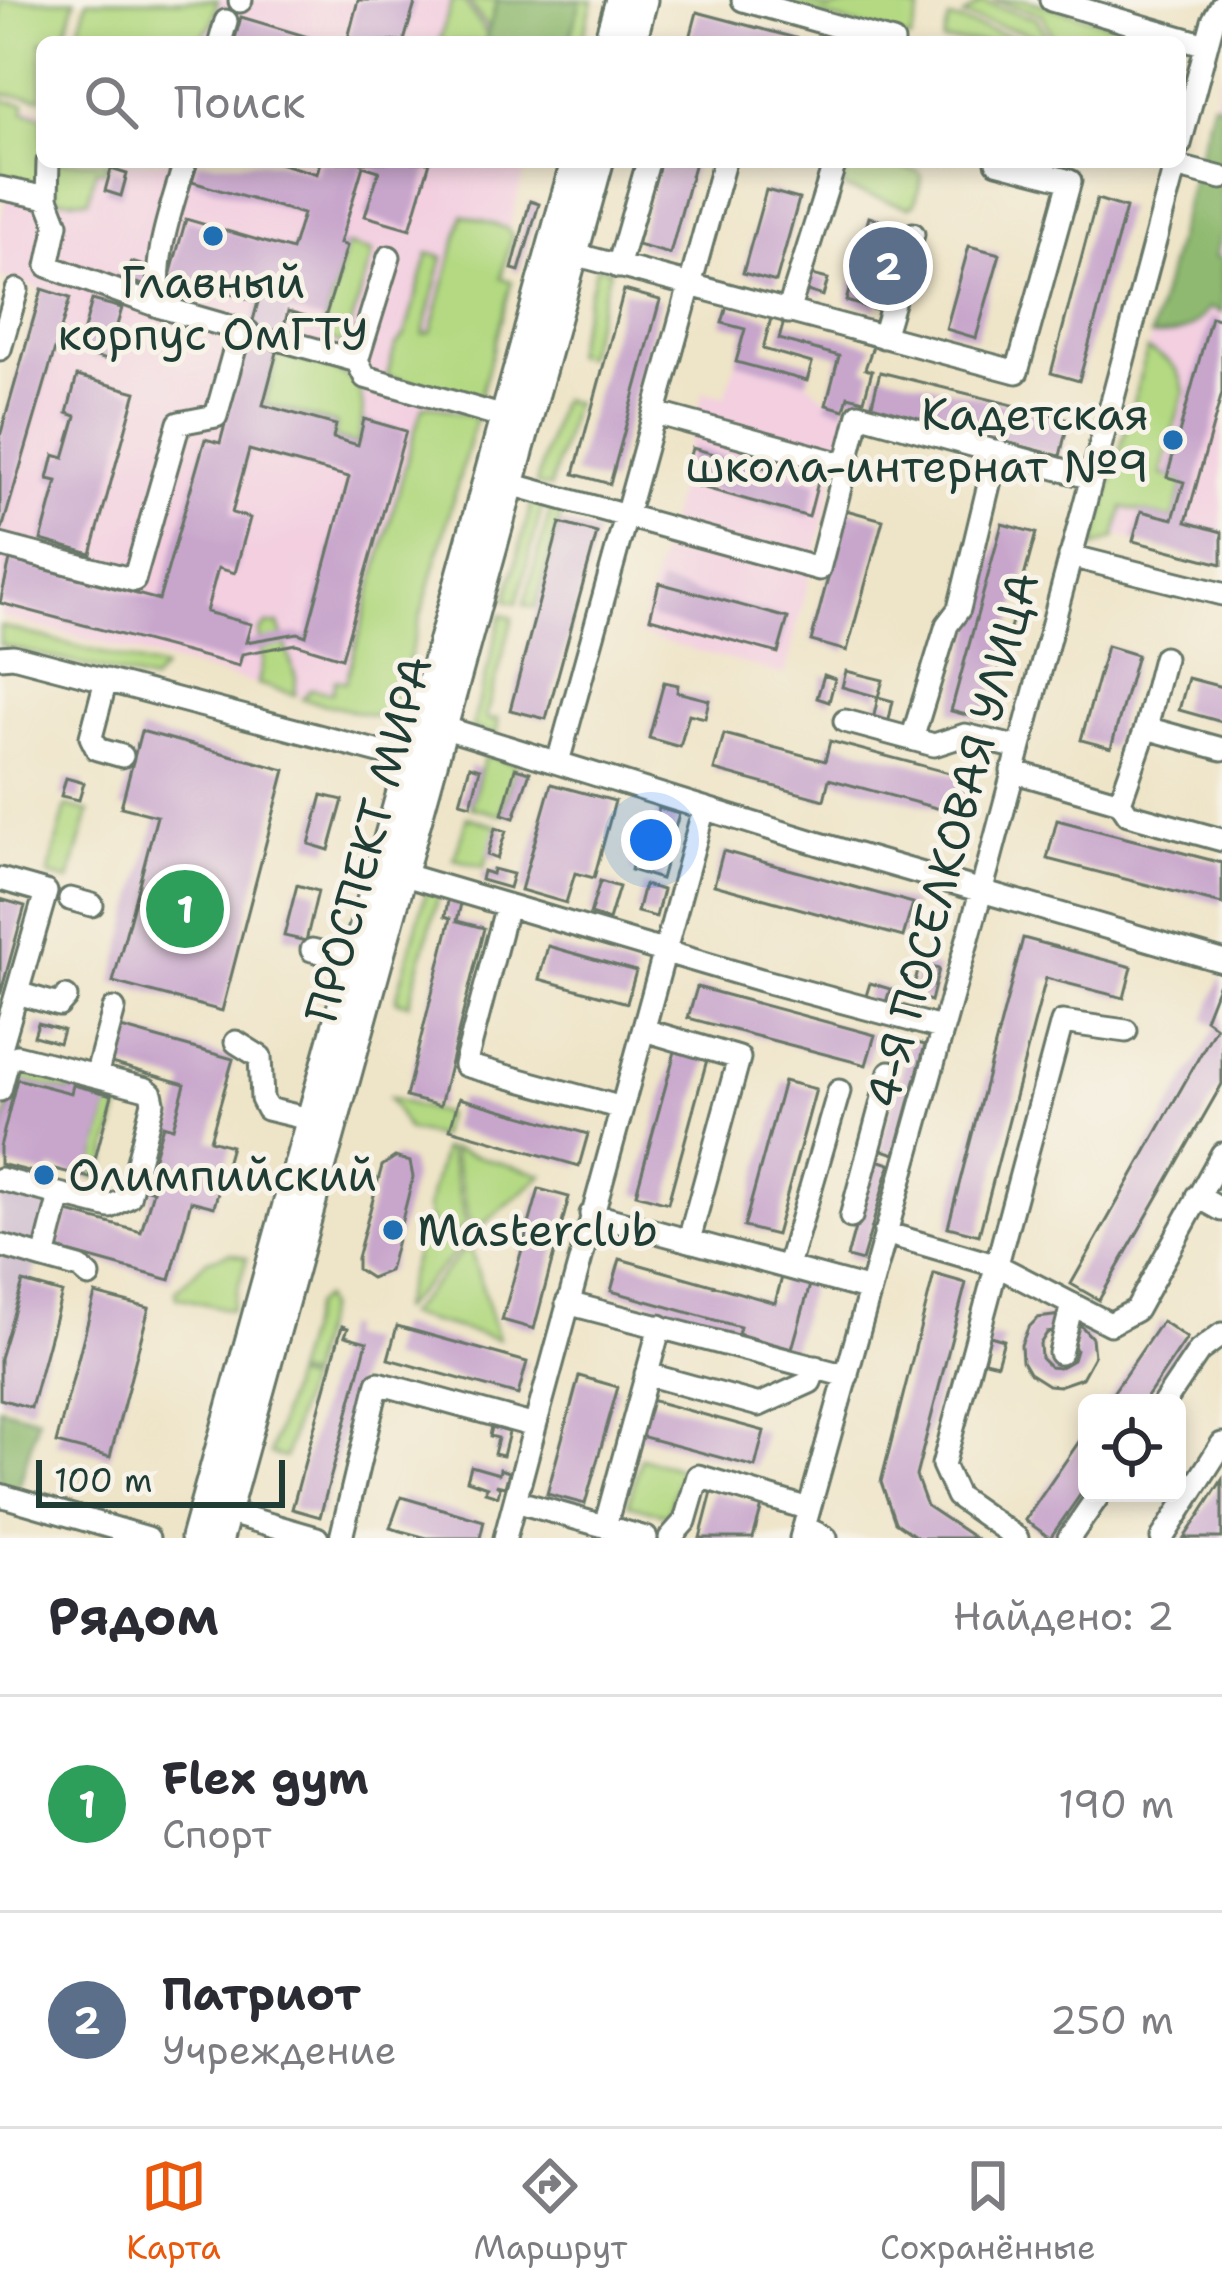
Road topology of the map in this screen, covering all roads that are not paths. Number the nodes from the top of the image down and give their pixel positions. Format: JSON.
{"nodes":[{"id":1,"x":620,"y":0,"type":"edge"},
{"id":2,"x":644,"y":0,"type":"edge"},
{"id":3,"x":743,"y":0,"type":"edge"},
{"id":4,"x":1051,"y":0,"type":"edge"},
{"id":5,"x":1222,"y":4,"type":"edge"},
{"id":6,"x":610,"y":36,"type":"edge"},
{"id":7,"x":634,"y":36,"type":"edge"},
{"id":8,"x":872,"y":36,"type":"edge"},
{"id":9,"x":1175,"y":36,"type":"edge"},
{"id":10,"x":1186,"y":39,"type":"edge"},
{"id":11,"x":1206,"y":45,"type":"junction"},
{"id":12,"x":1186,"y":109,"type":"edge"},
{"id":13,"x":1186,"y":161,"type":"edge"},
{"id":14,"x":48,"y":168,"type":"edge"},
{"id":15,"x":183,"y":168,"type":"edge"},
{"id":16,"x":574,"y":168,"type":"edge"},
{"id":17,"x":597,"y":168,"type":"edge"},
{"id":18,"x":646,"y":168,"type":"edge"},
{"id":19,"x":722,"y":168,"type":"edge"},
{"id":20,"x":833,"y":168,"type":"edge"},
{"id":21,"x":1020,"y":168,"type":"edge"},
{"id":22,"x":1174,"y":168,"type":"edge"},
{"id":23,"x":1222,"y":178,"type":"edge"},
{"id":24,"x":0,"y":188,"type":"edge"},
{"id":25,"x":47,"y":198,"type":"junction"},
{"id":26,"x":914,"y":234,"type":"dead end"},
{"id":27,"x":574,"y":254,"type":"junction"},
{"id":28,"x":389,"y":257,"type":"dead end"},
{"id":29,"x":618,"y":267,"type":"junction"},
{"id":30,"x":691,"y":286,"type":"junction"},
{"id":31,"x":17,"y":290,"type":"dead end"},
{"id":32,"x":161,"y":308,"type":"junction"},
{"id":33,"x":788,"y":312,"type":"junction"},
{"id":34,"x":883,"y":338,"type":"junction"},
{"id":35,"x":280,"y":340,"type":"dead end"},
{"id":36,"x":0,"y":349,"type":"edge"},
{"id":37,"x":357,"y":361,"type":"junction"},
{"id":38,"x":655,"y":413,"type":"junction"},
{"id":39,"x":516,"y":420,"type":"junction"},
{"id":40,"x":997,"y":451,"type":"junction"},
{"id":41,"x":846,"y":465,"type":"junction"},
{"id":42,"x":1092,"y":478,"type":"junction"},
{"id":43,"x":511,"y":484,"type":"junction"},
{"id":44,"x":629,"y":516,"type":"junction"},
{"id":45,"x":0,"y":545,"type":"edge"},
{"id":46,"x":1070,"y":556,"type":"junction"},
{"id":47,"x":1222,"y":594,"type":"edge"},
{"id":48,"x":0,"y":657,"type":"edge"},
{"id":49,"x":1165,"y":658,"type":"dead end"},
{"id":50,"x":106,"y":680,"type":"junction"},
{"id":51,"x":845,"y":721,"type":"dead end"},
{"id":52,"x":442,"y":727,"type":"junction"},
{"id":53,"x":1146,"y":728,"type":"junction"},
{"id":54,"x":913,"y":739,"type":"junction"},
{"id":55,"x":1018,"y":748,"type":"junction"},
{"id":56,"x":1222,"y":749,"type":"edge"},
{"id":57,"x":122,"y":756,"type":"dead end"},
{"id":58,"x":420,"y":762,"type":"junction"},
{"id":59,"x":558,"y":762,"type":"junction"},
{"id":60,"x":1012,"y":771,"type":"junction"},
{"id":61,"x":1120,"y":802,"type":"junction"},
{"id":62,"x":704,"y":808,"type":"junction"},
{"id":63,"x":1222,"y":841,"type":"edge"},
{"id":64,"x":401,"y":874,"type":"junction"},
{"id":65,"x":0,"y":879,"type":"edge"},
{"id":66,"x":982,"y":891,"type":"junction"},
{"id":67,"x":70,"y":899,"type":"dead end"},
{"id":68,"x":507,"y":904,"type":"junction"},
{"id":69,"x":92,"y":905,"type":"dead end"},
{"id":70,"x":312,"y":950,"type":"dead end"},
{"id":71,"x":663,"y":952,"type":"junction"},
{"id":72,"x":352,"y":960,"type":"junction"},
{"id":73,"x":1222,"y":961,"type":"edge"},
{"id":74,"x":16,"y":993,"type":"junction"},
{"id":75,"x":66,"y":997,"type":"dead end"},
{"id":76,"x":114,"y":1009,"type":"dead end"},
{"id":77,"x":941,"y":1028,"type":"junction"},
{"id":78,"x":644,"y":1030,"type":"junction"},
{"id":79,"x":1126,"y":1031,"type":"dead end"},
{"id":80,"x":236,"y":1042,"type":"dead end"},
{"id":81,"x":0,"y":1051,"type":"edge"},
{"id":82,"x":890,"y":1072,"type":"dead end"},
{"id":83,"x":96,"y":1076,"type":"junction"},
{"id":84,"x":330,"y":1089,"type":"junction"},
{"id":85,"x":0,"y":1090,"type":"edge"},
{"id":86,"x":839,"y":1091,"type":"dead end"},
{"id":87,"x":622,"y":1108,"type":"junction"},
{"id":88,"x":310,"y":1119,"type":"junction"},
{"id":89,"x":869,"y":1151,"type":"junction"},
{"id":90,"x":1222,"y":1154,"type":"edge"},
{"id":91,"x":904,"y":1162,"type":"junction"},
{"id":92,"x":0,"y":1179,"type":"edge"},
{"id":93,"x":61,"y":1196,"type":"junction"},
{"id":94,"x":1197,"y":1196,"type":"junction"},
{"id":95,"x":1222,"y":1210,"type":"edge"},
{"id":96,"x":591,"y":1214,"type":"junction"},
{"id":97,"x":851,"y":1217,"type":"dead end"},
{"id":98,"x":885,"y":1233,"type":"junction"},
{"id":99,"x":689,"y":1240,"type":"junction"},
{"id":100,"x":3,"y":1246,"type":"edge"},
{"id":101,"x":44,"y":1258,"type":"junction"},
{"id":102,"x":788,"y":1266,"type":"junction"},
{"id":103,"x":998,"y":1266,"type":"junction"},
{"id":104,"x":89,"y":1276,"type":"dead end"},
{"id":105,"x":870,"y":1290,"type":"junction"},
{"id":106,"x":567,"y":1303,"type":"junction"},
{"id":107,"x":1072,"y":1304,"type":"junction"},
{"id":108,"x":660,"y":1325,"type":"junction"},
{"id":109,"x":1222,"y":1334,"type":"edge"},
{"id":110,"x":1060,"y":1353,"type":"dead end"},
{"id":111,"x":816,"y":1367,"type":"junction"},
{"id":112,"x":646,"y":1375,"type":"junction"},
{"id":113,"x":847,"y":1376,"type":"junction"},
{"id":114,"x":1170,"y":1394,"type":"edge"},
{"id":115,"x":535,"y":1426,"type":"junction"},
{"id":116,"x":1222,"y":1444,"type":"edge"},
{"id":117,"x":0,"y":1495,"type":"edge"},
{"id":118,"x":515,"y":1501,"type":"junction"},
{"id":119,"x":1094,"y":1502,"type":"edge"},
{"id":120,"x":223,"y":1525,"type":"edge"},
{"id":121,"x":805,"y":1525,"type":"edge"},
{"id":122,"x":605,"y":1526,"type":"junction"},
{"id":123,"x":148,"y":1538,"type":"edge"},
{"id":124,"x":195,"y":1538,"type":"edge"},
{"id":125,"x":317,"y":1538,"type":"edge"},
{"id":126,"x":341,"y":1538,"type":"edge"},
{"id":127,"x":505,"y":1538,"type":"edge"},
{"id":128,"x":646,"y":1538,"type":"edge"},
{"id":129,"x":670,"y":1538,"type":"edge"},
{"id":130,"x":826,"y":1538,"type":"edge"},
{"id":131,"x":1017,"y":1538,"type":"edge"},
{"id":132,"x":1069,"y":1538,"type":"edge"},
{"id":133,"x":1162,"y":1538,"type":"edge"}],
"edges":[{"from":1,"to":6,"type":"main road"},
{"from":2,"to":7,"type":"main road"},
{"from":3,"to":8,"type":"street"},
{"from":4,"to":9,"type":"street"},
{"from":5,"to":11,"type":"street","name":"4-Я ПОСЕЛКОВАЯ УЛИЦА"},
{"from":10,"to":11,"type":"street"},
{"from":11,"to":12,"type":"street","name":"4-Я ПОСЕЛКОВАЯ УЛИЦА"},
{"from":13,"to":23,"type":"street"},
{"from":14,"to":25,"type":"street"},
{"from":15,"to":32,"type":"street"},
{"from":16,"to":39,"type":"main road","name":"ПРОСПЕКТ МИРА"},
{"from":17,"to":27,"type":"main road","name":"ПРОСПЕКТ МИРА"},
{"from":18,"to":29,"type":"street"},
{"from":19,"to":30,"type":"street"},
{"from":20,"to":33,"type":"street"},
{"from":21,"to":34,"type":"street"},
{"from":22,"to":42,"type":"street","name":"4-Я ПОСЕЛКОВАЯ УЛИЦА"},
{"from":24,"to":25,"type":"street"},
{"from":25,"to":32,"type":"street"},
{"from":26,"to":34,"type":"street"},
{"from":27,"to":29,"type":"street"},
{"from":27,"to":39,"type":"main road","name":"ПРОСПЕКТ МИРА"},
{"from":28,"to":37,"type":"street"},
{"from":29,"to":30,"type":"street"},
{"from":30,"to":33,"type":"street"},
{"from":30,"to":38,"type":"street"},
{"from":31,"to":36,"type":"street"},
{"from":32,"to":45,"type":"street"},
{"from":33,"to":34,"type":"street"},
{"from":35,"to":37,"type":"street"},
{"from":37,"to":39,"type":"street"},
{"from":38,"to":41,"type":"street"},
{"from":38,"to":44,"type":"street"},
{"from":39,"to":43,"type":"main road","name":"ПРОСПЕКТ МИРА"},
{"from":39,"to":58,"type":"main road","name":"ПРОСПЕКТ МИРА"},
{"from":40,"to":41,"type":"street"},
{"from":40,"to":42,"type":"street"},
{"from":40,"to":54,"type":"street"},
{"from":41,"to":44,"type":"street"},
{"from":42,"to":46,"type":"street","name":"4-Я ПОСЕЛКОВАЯ УЛИЦА"},
{"from":43,"to":44,"type":"street"},
{"from":43,"to":52,"type":"main road","name":"ПРОСПЕКТ МИРА"},
{"from":44,"to":59,"type":"street"},
{"from":46,"to":47,"type":"street"},
{"from":46,"to":55,"type":"street","name":"4-Я ПОСЕЛКОВАЯ УЛИЦА"},
{"from":48,"to":50,"type":"street"},
{"from":49,"to":53,"type":"street"},
{"from":50,"to":57,"type":"street"},
{"from":50,"to":58,"type":"street"},
{"from":51,"to":54,"type":"street"},
{"from":52,"to":58,"type":"main road","name":"ПРОСПЕКТ МИРА"},
{"from":52,"to":59,"type":"street"},
{"from":53,"to":56,"type":"street"},
{"from":53,"to":61,"type":"street"},
{"from":54,"to":55,"type":"street"},
{"from":55,"to":60,"type":"street","name":"4-Я ПОСЕЛКОВАЯ УЛИЦА"},
{"from":58,"to":64,"type":"main road","name":"ПРОСПЕКТ МИРА"},
{"from":58,"to":72,"type":"main road","name":"ПРОСПЕКТ МИРА"},
{"from":59,"to":62,"type":"street"},
{"from":60,"to":61,"type":"street"},
{"from":60,"to":66,"type":"street","name":"4-Я ПОСЕЛКОВАЯ УЛИЦА"},
{"from":61,"to":63,"type":"street"},
{"from":62,"to":66,"type":"street"},
{"from":62,"to":71,"type":"street"},
{"from":64,"to":68,"type":"street"},
{"from":64,"to":84,"type":"main road","name":"ПРОСПЕКТ МИРА"},
{"from":65,"to":74,"type":"street"},
{"from":66,"to":73,"type":"street"},
{"from":66,"to":77,"type":"street","name":"4-Я ПОСЕЛКОВАЯ УЛИЦА"},
{"from":67,"to":69,"type":"street"},
{"from":68,"to":71,"type":"street"},
{"from":68,"to":87,"type":"street"},
{"from":70,"to":72,"type":"street"},
{"from":71,"to":77,"type":"street"},
{"from":71,"to":78,"type":"street"},
{"from":72,"to":84,"type":"main road","name":"ПРОСПЕКТ МИРА"},
{"from":74,"to":75,"type":"street"},
{"from":74,"to":81,"type":"street"},
{"from":76,"to":83,"type":"street"},
{"from":77,"to":91,"type":"street","name":"4-Я ПОСЕЛКОВАЯ УЛИЦА"},
{"from":78,"to":87,"type":"street"},
{"from":78,"to":99,"type":"street"},
{"from":79,"to":103,"type":"street"},
{"from":80,"to":88,"type":"street"},
{"from":82,"to":89,"type":"street"},
{"from":83,"to":85,"type":"street"},
{"from":83,"to":93,"type":"street"},
{"from":84,"to":88,"type":"main road","name":"ПРОСПЕКТ МИРА"},
{"from":84,"to":120,"type":"main road","name":"ПРОСПЕКТ МИРА"},
{"from":86,"to":102,"type":"street"},
{"from":87,"to":96,"type":"street"},
{"from":88,"to":124,"type":"main road","name":"ПРОСПЕКТ МИРА"},
{"from":89,"to":91,"type":"street"},
{"from":89,"to":97,"type":"street"},
{"from":90,"to":94,"type":"street"},
{"from":91,"to":98,"type":"street","name":"4-Я ПОСЕЛКОВАЯ УЛИЦА"},
{"from":92,"to":93,"type":"street"},
{"from":93,"to":101,"type":"street"},
{"from":94,"to":95,"type":"street"},
{"from":94,"to":107,"type":"street"},
{"from":96,"to":99,"type":"street"},
{"from":96,"to":106,"type":"street"},
{"from":98,"to":103,"type":"street"},
{"from":98,"to":105,"type":"street","name":"4-Я ПОСЕЛКОВАЯ УЛИЦА"},
{"from":99,"to":102,"type":"street"},
{"from":100,"to":101,"type":"street"},
{"from":101,"to":104,"type":"street"},
{"from":102,"to":105,"type":"street"},
{"from":103,"to":107,"type":"street"},
{"from":103,"to":131,"type":"street"},
{"from":105,"to":113,"type":"street","name":"4-Я ПОСЕЛКОВАЯ УЛИЦА"},
{"from":106,"to":108,"type":"street"},
{"from":106,"to":115,"type":"street"},
{"from":107,"to":110,"type":"street"},
{"from":108,"to":111,"type":"street"},
{"from":108,"to":112,"type":"street"},
{"from":109,"to":114,"type":"street"},
{"from":111,"to":112,"type":"street"},
{"from":111,"to":113,"type":"street"},
{"from":112,"to":122,"type":"street"},
{"from":113,"to":121,"type":"street","name":"4-Я ПОСЕЛКОВАЯ УЛИЦА"},
{"from":115,"to":118,"type":"street"},
{"from":115,"to":126,"type":"street"},
{"from":116,"to":133,"type":"street"},
{"from":117,"to":123,"type":"street"},
{"from":118,"to":122,"type":"street"},
{"from":118,"to":127,"type":"street"},
{"from":119,"to":132,"type":"street"},
{"from":120,"to":125,"type":"street"},
{"from":121,"to":129,"type":"street"},
{"from":121,"to":130,"type":"street"},
{"from":122,"to":128,"type":"street"}]}
